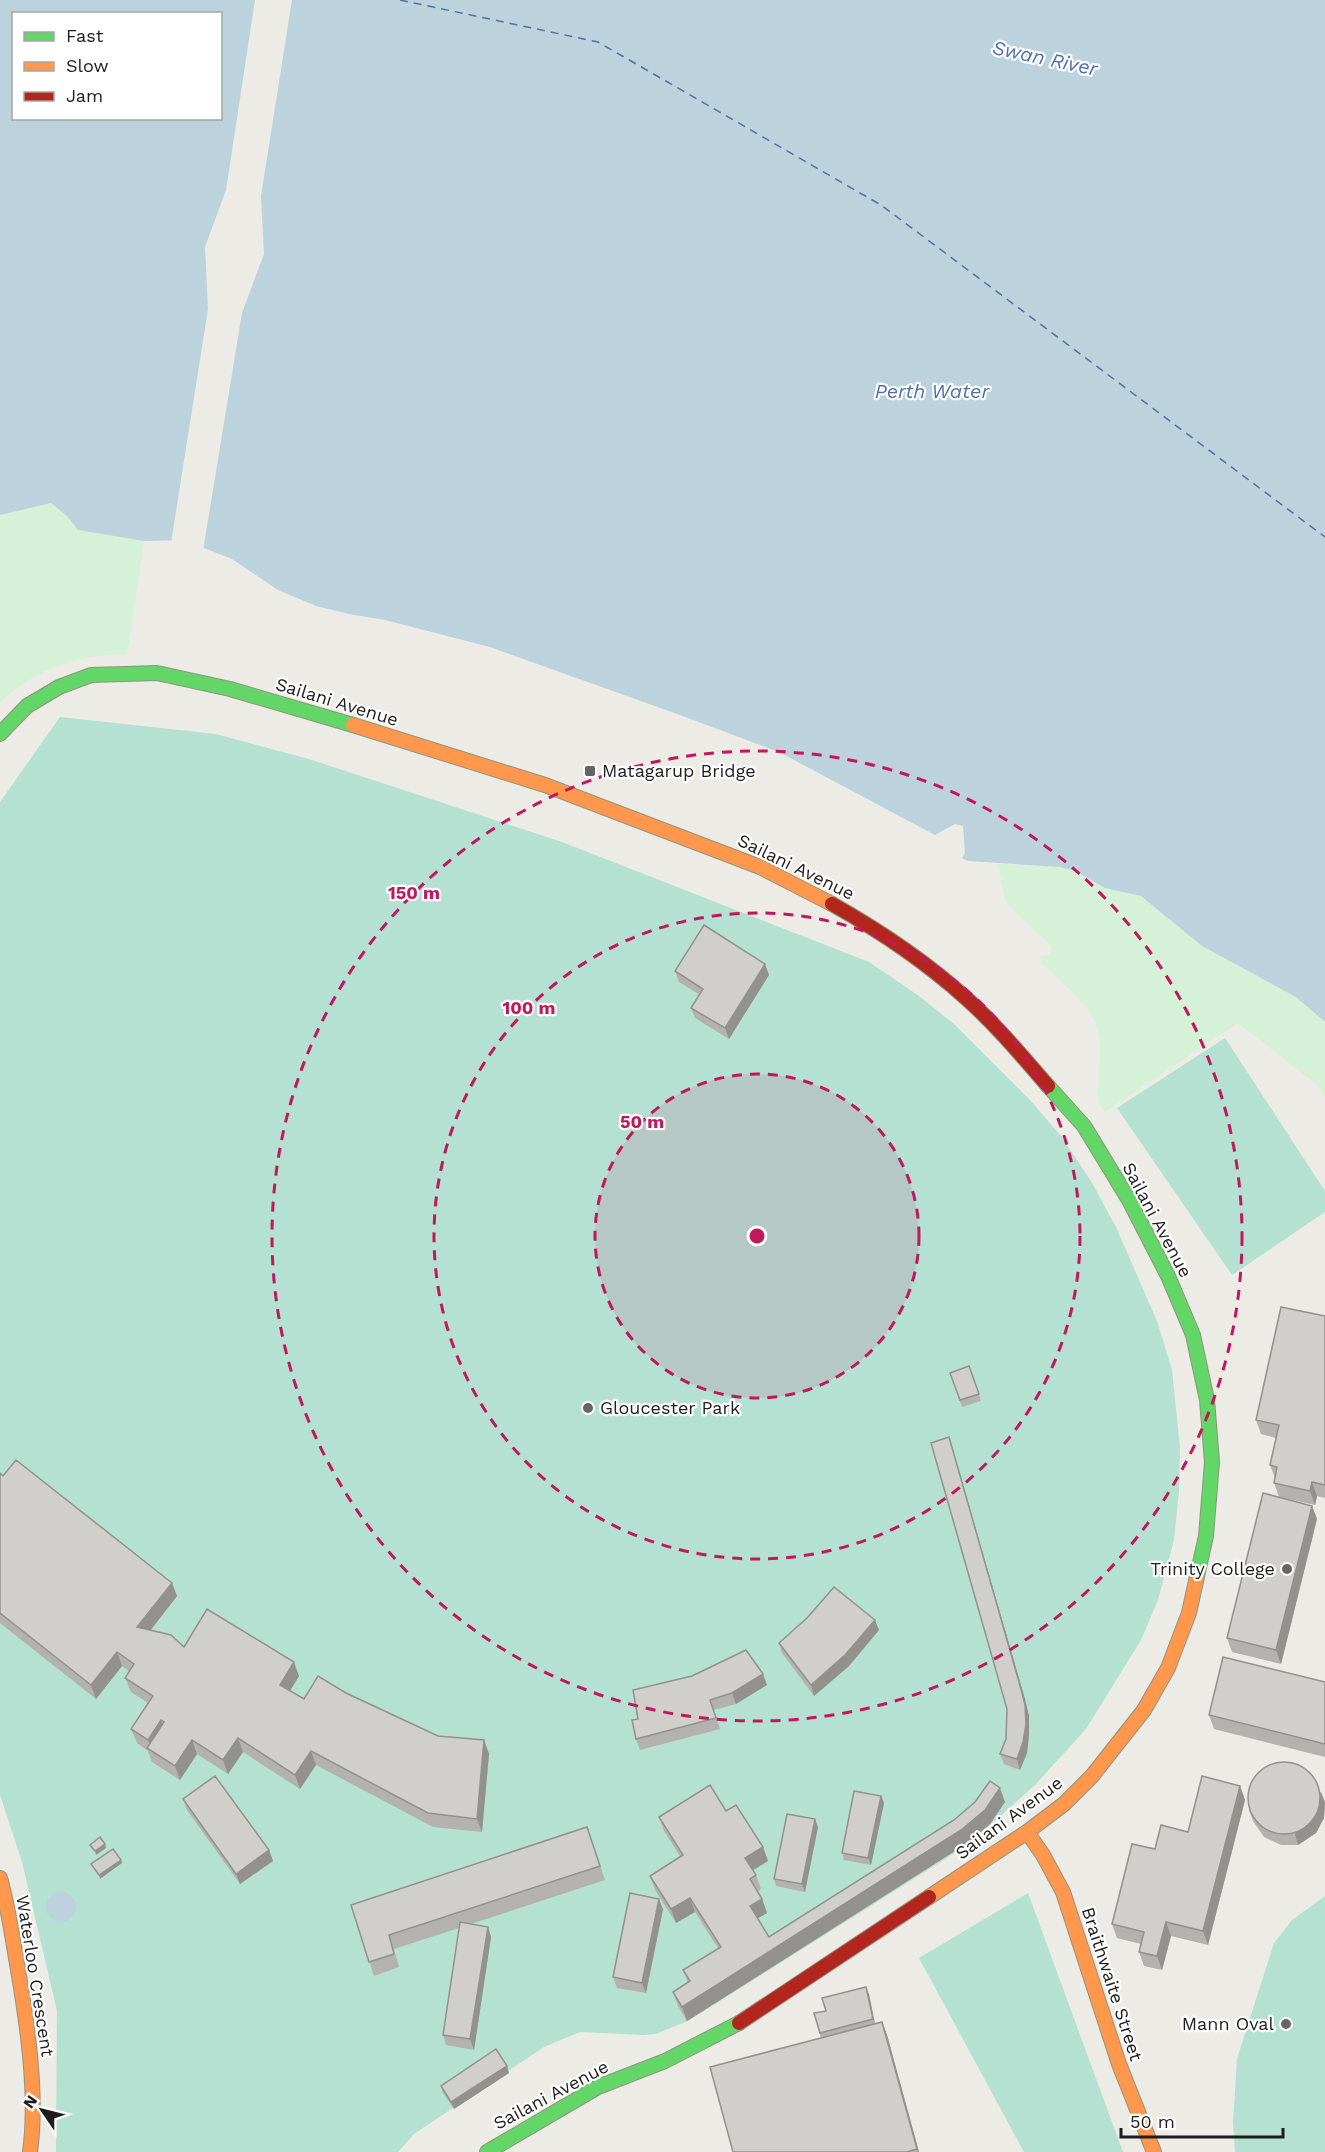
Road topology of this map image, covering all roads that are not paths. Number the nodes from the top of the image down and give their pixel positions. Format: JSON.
{"nodes":[{"id":1,"x":0,"y":734,"type":"edge"},
{"id":2,"x":1027,"y":1832,"type":"junction"},
{"id":3,"x":0,"y":1878,"type":"edge"},
{"id":4,"x":30,"y":2152,"type":"edge"},
{"id":5,"x":487,"y":2152,"type":"edge"},
{"id":6,"x":1154,"y":2152,"type":"edge"}],
"edges":[{"from":1,"to":2,"type":"street","name":"Sailani Avenue"},
{"from":2,"to":5,"type":"street","name":"Sailani Avenue"},
{"from":2,"to":6,"type":"street","name":"Braithwaite Street"},
{"from":3,"to":4,"type":"street","name":"Waterloo Crescent"}]}
